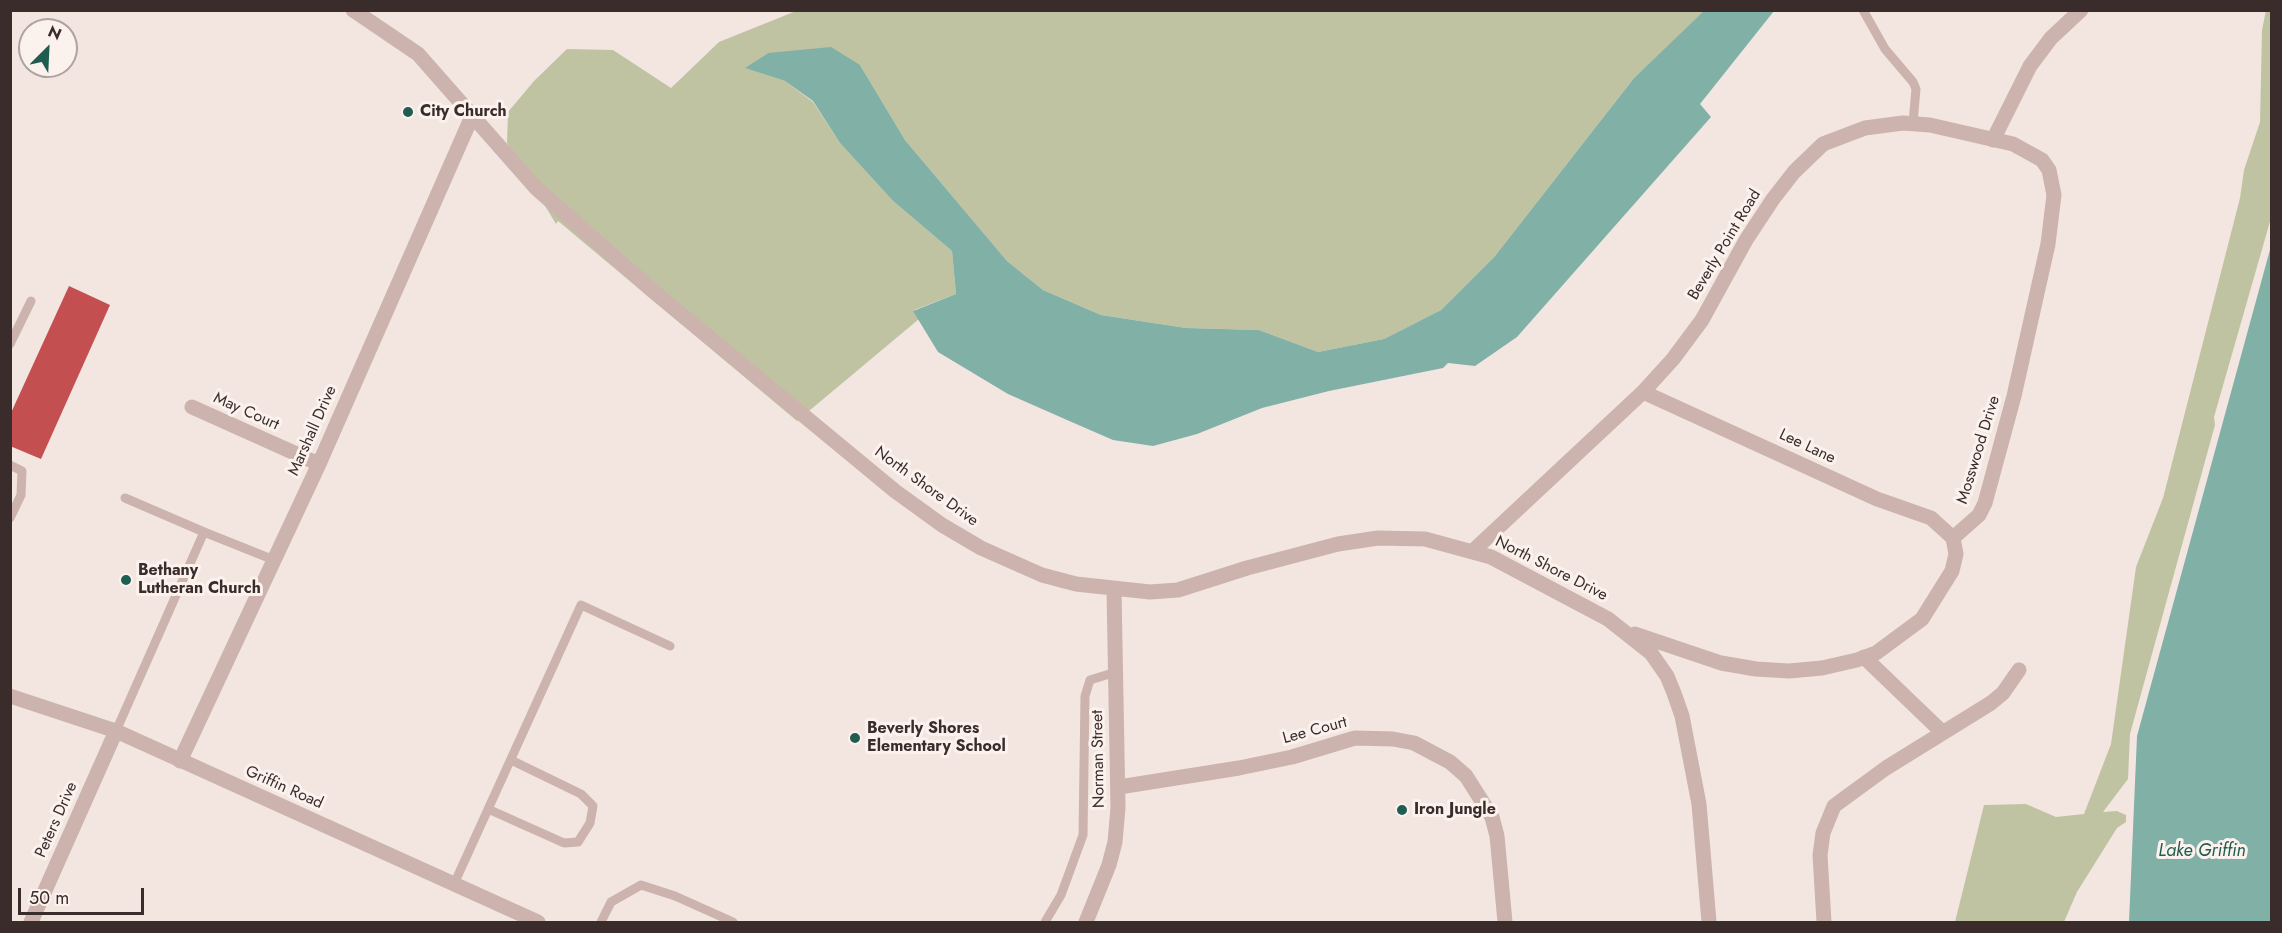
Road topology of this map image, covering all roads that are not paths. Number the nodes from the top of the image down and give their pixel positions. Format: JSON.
{"nodes":[{"id":1,"x":353,"y":10,"type":"edge"},
{"id":2,"x":1863,"y":10,"type":"edge"},
{"id":3,"x":2081,"y":10,"type":"edge"},
{"id":4,"x":473,"y":114,"type":"junction"},
{"id":5,"x":1913,"y":123,"type":"junction"},
{"id":6,"x":1992,"y":140,"type":"junction"},
{"id":7,"x":31,"y":301,"type":"dead end"},
{"id":8,"x":10,"y":344,"type":"edge"},
{"id":9,"x":1643,"y":392,"type":"junction"},
{"id":10,"x":192,"y":407,"type":"dead end"},
{"id":11,"x":10,"y":465,"type":"edge"},
{"id":12,"x":319,"y":465,"type":"junction"},
{"id":13,"x":125,"y":498,"type":"dead end"},
{"id":14,"x":10,"y":518,"type":"edge"},
{"id":15,"x":204,"y":532,"type":"junction"},
{"id":16,"x":1953,"y":538,"type":"junction"},
{"id":17,"x":1474,"y":550,"type":"junction"},
{"id":18,"x":274,"y":560,"type":"junction"},
{"id":19,"x":1113,"y":590,"type":"junction"},
{"id":20,"x":1626,"y":632,"type":"junction"},
{"id":21,"x":670,"y":646,"type":"dead end"},
{"id":22,"x":1864,"y":657,"type":"junction"},
{"id":23,"x":2019,"y":670,"type":"dead end"},
{"id":24,"x":1116,"y":672,"type":"junction"},
{"id":25,"x":10,"y":696,"type":"edge"},
{"id":26,"x":116,"y":731,"type":"junction"},
{"id":27,"x":1942,"y":732,"type":"junction"},
{"id":28,"x":511,"y":760,"type":"junction"},
{"id":29,"x":180,"y":761,"type":"junction"},
{"id":30,"x":1119,"y":787,"type":"junction"},
{"id":31,"x":488,"y":809,"type":"junction"},
{"id":32,"x":454,"y":884,"type":"junction"},
{"id":33,"x":31,"y":922,"type":"edge"},
{"id":34,"x":538,"y":922,"type":"edge"},
{"id":35,"x":601,"y":922,"type":"edge"},
{"id":36,"x":733,"y":922,"type":"edge"},
{"id":37,"x":1045,"y":922,"type":"edge"},
{"id":38,"x":1086,"y":922,"type":"edge"},
{"id":39,"x":1505,"y":922,"type":"edge"},
{"id":40,"x":1709,"y":922,"type":"edge"},
{"id":41,"x":1824,"y":922,"type":"edge"}],
"edges":[{"from":1,"to":4,"type":"street","name":"North Shore Drive"},
{"from":2,"to":5,"type":"lane"},
{"from":3,"to":6,"type":"street"},
{"from":4,"to":12,"type":"street","name":"Marshall Drive"},
{"from":4,"to":19,"type":"street","name":"North Shore Drive"},
{"from":5,"to":6,"type":"street","name":"Beverly Point Road"},
{"from":5,"to":9,"type":"street","name":"Beverly Point Road"},
{"from":6,"to":16,"type":"street","name":"Mosswood Drive"},
{"from":7,"to":8,"type":"lane"},
{"from":9,"to":16,"type":"street","name":"Lee Lane"},
{"from":9,"to":17,"type":"street","name":"Beverly Point Road"},
{"from":10,"to":12,"type":"street","name":"May Court"},
{"from":11,"to":14,"type":"lane"},
{"from":12,"to":18,"type":"street","name":"Marshall Drive"},
{"from":13,"to":15,"type":"lane"},
{"from":15,"to":18,"type":"lane"},
{"from":15,"to":26,"type":"lane"},
{"from":16,"to":22,"type":"street"},
{"from":17,"to":19,"type":"street","name":"North Shore Drive"},
{"from":17,"to":20,"type":"street","name":"North Shore Drive"},
{"from":18,"to":29,"type":"street","name":"Marshall Drive"},
{"from":19,"to":24,"type":"street","name":"Norman Street"},
{"from":20,"to":22,"type":"street"},
{"from":20,"to":40,"type":"street","name":"North Shore Drive"},
{"from":21,"to":28,"type":"lane"},
{"from":22,"to":27,"type":"street"},
{"from":23,"to":27,"type":"street"},
{"from":24,"to":30,"type":"street","name":"Norman Street"},
{"from":24,"to":37,"type":"lane"},
{"from":25,"to":26,"type":"street","name":"Griffin Road"},
{"from":26,"to":29,"type":"street","name":"Griffin Road"},
{"from":26,"to":33,"type":"street","name":"Peters Drive"},
{"from":27,"to":41,"type":"street"},
{"from":28,"to":31,"type":"lane"},
{"from":28,"to":31,"type":"lane"},
{"from":29,"to":32,"type":"street","name":"Griffin Road"},
{"from":30,"to":38,"type":"street","name":"Norman Street"},
{"from":30,"to":39,"type":"street","name":"Lee Court"},
{"from":31,"to":32,"type":"lane"},
{"from":32,"to":34,"type":"street","name":"Griffin Road"},
{"from":35,"to":36,"type":"lane"}]}
